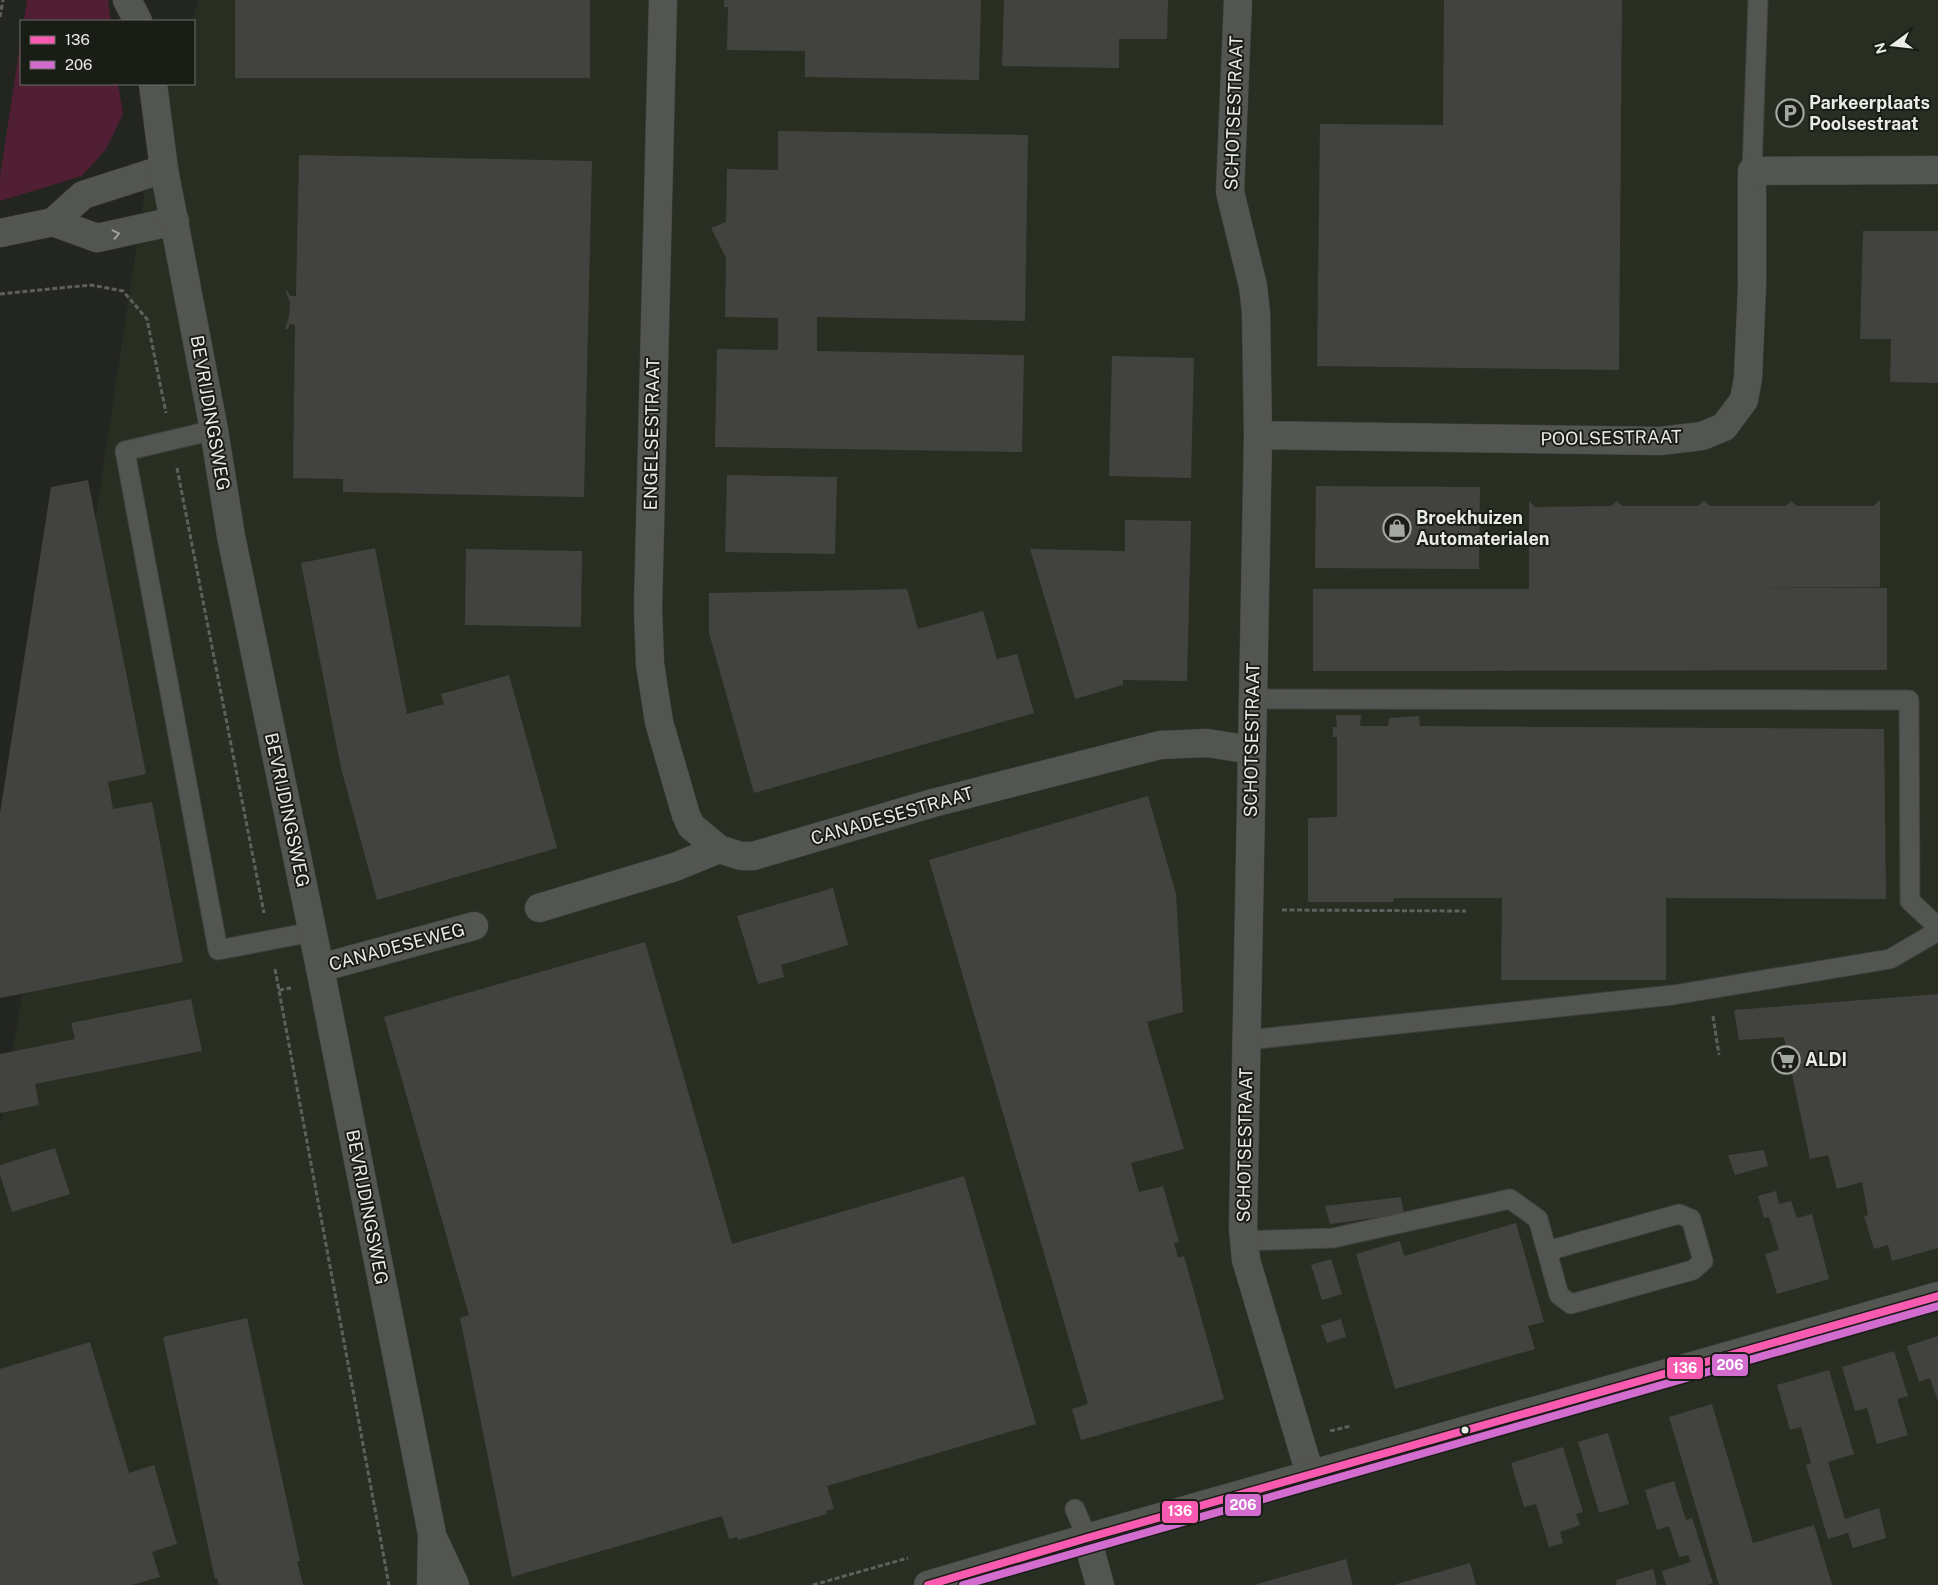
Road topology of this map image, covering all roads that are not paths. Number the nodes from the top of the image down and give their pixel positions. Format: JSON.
{"nodes":[{"id":1,"x":127,"y":0,"type":"edge"},
{"id":2,"x":148,"y":0,"type":"edge"},
{"id":3,"x":664,"y":0,"type":"edge"},
{"id":4,"x":1238,"y":0,"type":"edge"},
{"id":5,"x":1758,"y":0,"type":"edge"},
{"id":6,"x":137,"y":20,"type":"edge"},
{"id":7,"x":147,"y":20,"type":"edge"},
{"id":8,"x":153,"y":85,"type":"edge"},
{"id":9,"x":164,"y":169,"type":"junction"},
{"id":10,"x":1938,"y":170,"type":"edge"},
{"id":11,"x":1752,"y":171,"type":"junction"},
{"id":12,"x":174,"y":221,"type":"junction"},
{"id":13,"x":53,"y":222,"type":"junction"},
{"id":14,"x":0,"y":233,"type":"edge"},
{"id":15,"x":214,"y":430,"type":"junction"},
{"id":16,"x":1258,"y":435,"type":"junction"},
{"id":17,"x":1254,"y":699,"type":"junction"},
{"id":18,"x":1252,"y":750,"type":"junction"},
{"id":19,"x":719,"y":849,"type":"junction"},
{"id":20,"x":539,"y":908,"type":"dead end"},
{"id":21,"x":474,"y":926,"type":"dead end"},
{"id":22,"x":1938,"y":927,"type":"edge"},
{"id":23,"x":1938,"y":931,"type":"edge"},
{"id":24,"x":312,"y":932,"type":"junction"},
{"id":25,"x":320,"y":968,"type":"junction"},
{"id":26,"x":1247,"y":1040,"type":"junction"},
{"id":27,"x":1244,"y":1241,"type":"junction"},
{"id":28,"x":1547,"y":1251,"type":"junction"},
{"id":29,"x":1938,"y":1296,"type":"edge"},
{"id":30,"x":1310,"y":1474,"type":"junction"},
{"id":31,"x":1075,"y":1509,"type":"dead end"},
{"id":32,"x":432,"y":1534,"type":"junction"},
{"id":33,"x":1087,"y":1538,"type":"junction"},
{"id":34,"x":431,"y":1585,"type":"edge"},
{"id":35,"x":455,"y":1585,"type":"edge"},
{"id":36,"x":928,"y":1585,"type":"edge"},
{"id":37,"x":1100,"y":1585,"type":"edge"}],
"edges":[{"from":1,"to":6,"type":"street"},
{"from":2,"to":7,"type":"street"},
{"from":3,"to":19,"type":"street","name":"ENGELSESTRAAT"},
{"from":4,"to":16,"type":"street","name":"SCHOTSESTRAAT"},
{"from":5,"to":11,"type":"lane"},
{"from":8,"to":9,"type":"street","name":"BEVRIJDINGSWEG"},
{"from":9,"to":12,"type":"street","name":"BEVRIJDINGSWEG"},
{"from":9,"to":13,"type":"street"},
{"from":10,"to":11,"type":"street"},
{"from":11,"to":16,"type":"street","name":"POOLSESTRAAT"},
{"from":13,"to":12,"type":"street","one_way":true},
{"from":12,"to":15,"type":"street","name":"BEVRIJDINGSWEG"},
{"from":13,"to":14,"type":"street"},
{"from":15,"to":24,"type":"street","name":"BEVRIJDINGSWEG"},
{"from":15,"to":24,"type":"lane"},
{"from":16,"to":17,"type":"street","name":"SCHOTSESTRAAT"},
{"from":17,"to":18,"type":"street","name":"SCHOTSESTRAAT"},
{"from":17,"to":22,"type":"lane"},
{"from":18,"to":19,"type":"street","name":"CANADESESTRAAT"},
{"from":18,"to":26,"type":"street","name":"SCHOTSESTRAAT"},
{"from":19,"to":20,"type":"street"},
{"from":21,"to":25,"type":"street","name":"CANADESEWEG"},
{"from":23,"to":26,"type":"lane"},
{"from":24,"to":25,"type":"street","name":"BEVRIJDINGSWEG"},
{"from":25,"to":32,"type":"street","name":"BEVRIJDINGSWEG"},
{"from":26,"to":27,"type":"street","name":"SCHOTSESTRAAT"},
{"from":27,"to":28,"type":"lane"},
{"from":27,"to":30,"type":"street","name":"SCHOTSESTRAAT"},
{"from":28,"to":28,"type":"lane"},
{"from":29,"to":30,"type":"street"},
{"from":30,"to":33,"type":"street"},
{"from":31,"to":33,"type":"lane"},
{"from":32,"to":34,"type":"street","name":"BEVRIJDINGSWEG"},
{"from":32,"to":35,"type":"street","name":"BEVRIJDINGSWEG"},
{"from":33,"to":36,"type":"street"},
{"from":33,"to":37,"type":"street"}]}
